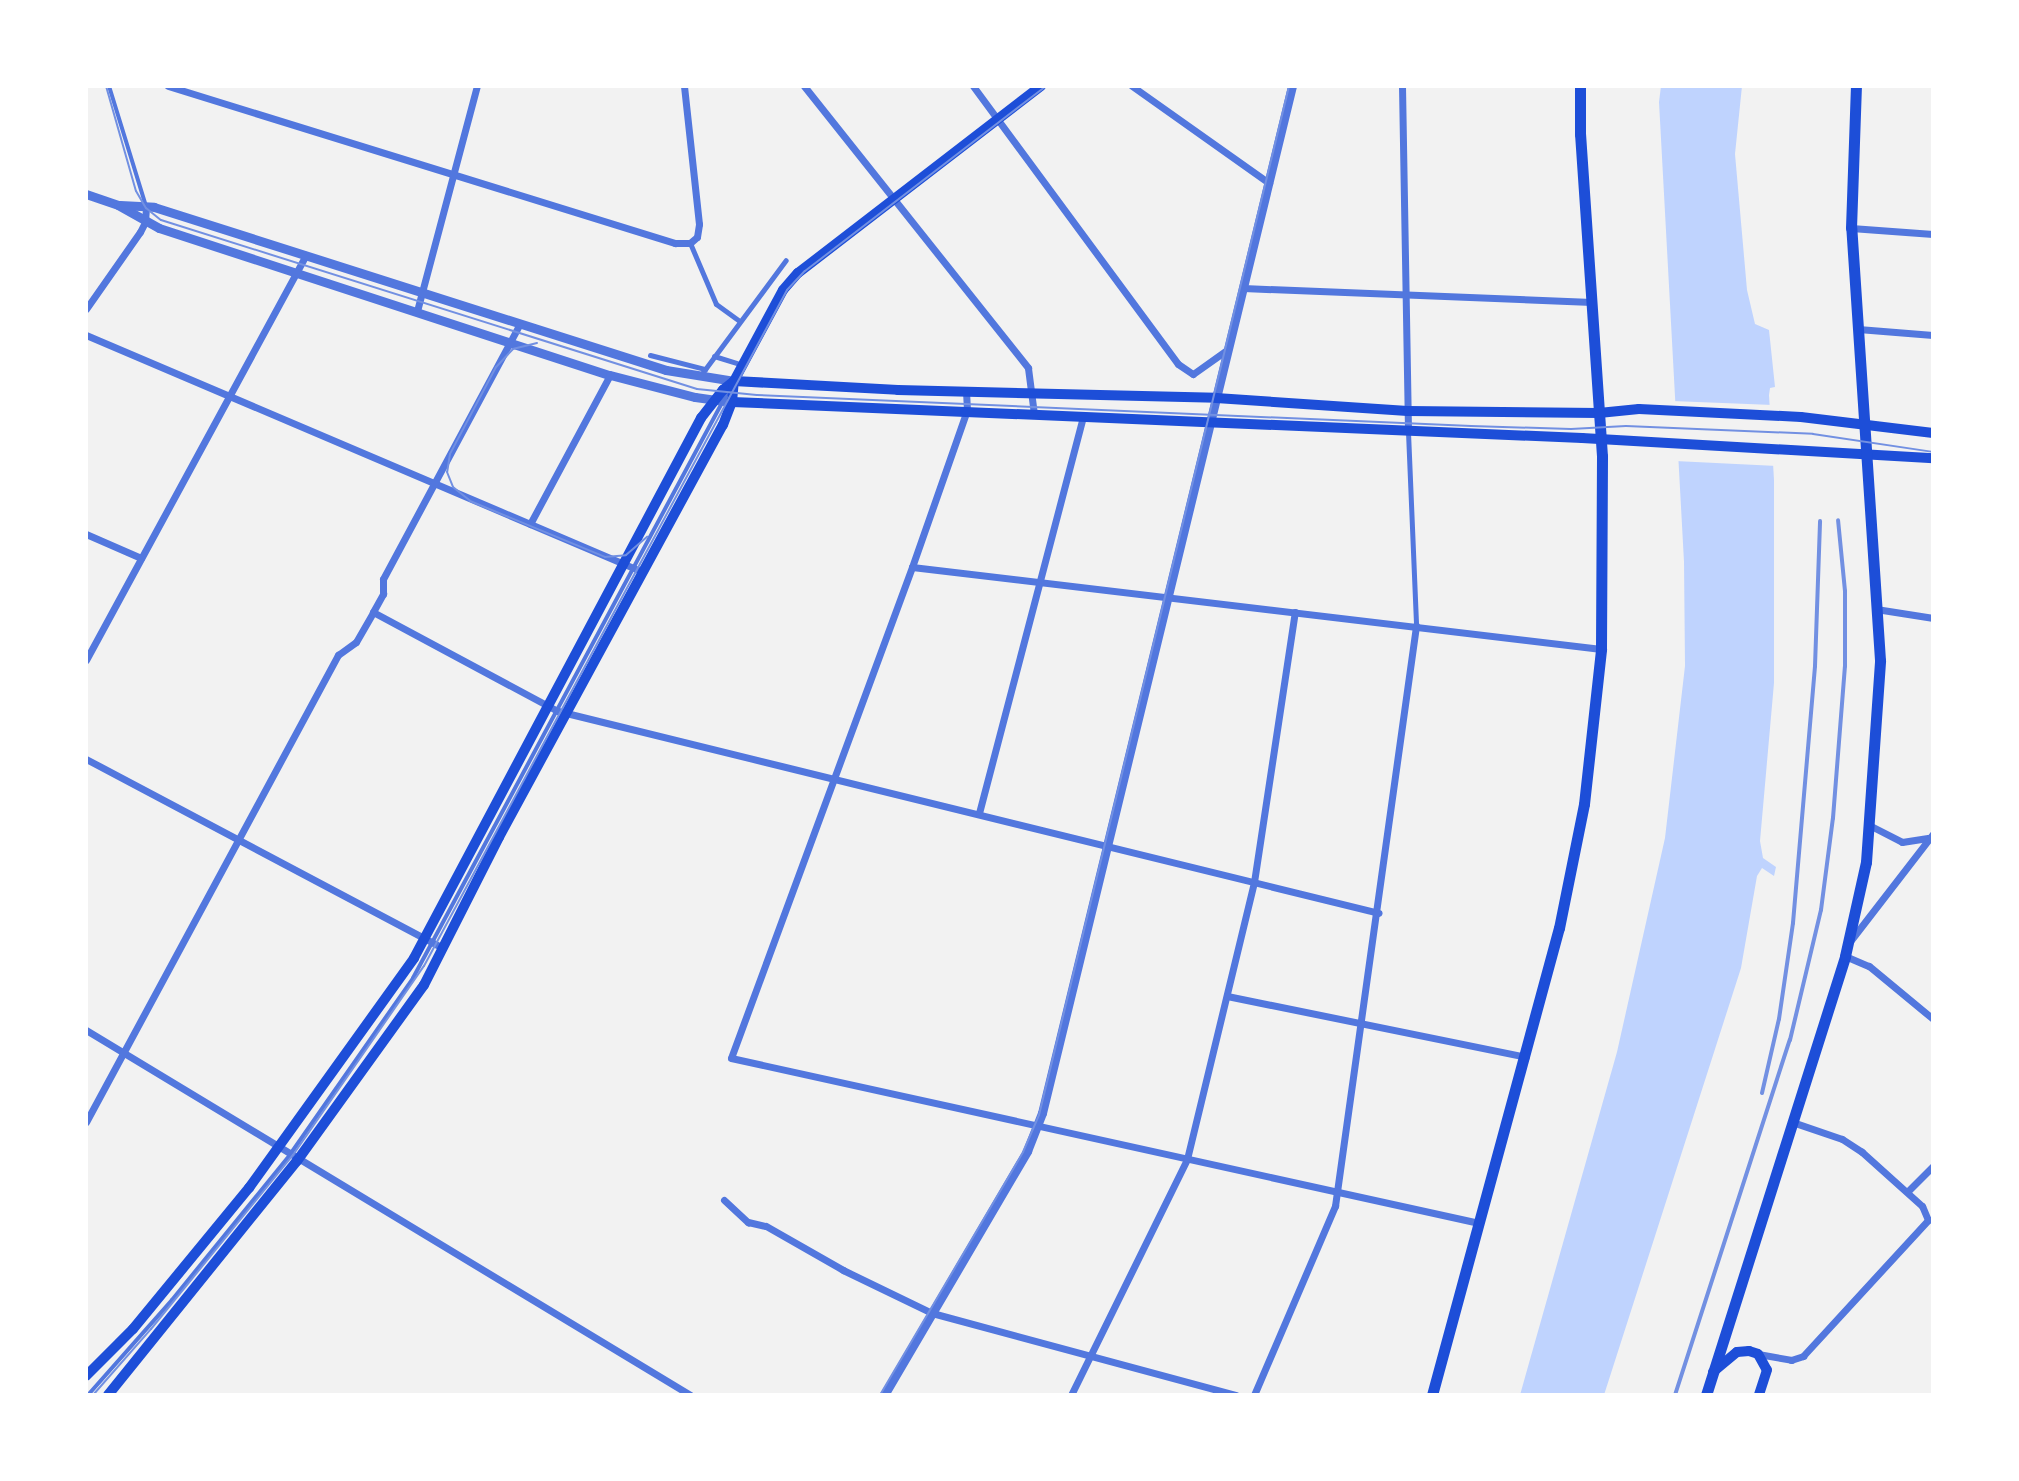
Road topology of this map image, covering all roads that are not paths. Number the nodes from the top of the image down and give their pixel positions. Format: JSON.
{"nodes":[{"id":1,"x":109,"y":86,"type":"edge"},
{"id":2,"x":168,"y":86,"type":"edge"},
{"id":3,"x":477,"y":86,"type":"edge"},
{"id":4,"x":684,"y":86,"type":"edge"},
{"id":5,"x":804,"y":86,"type":"edge"},
{"id":6,"x":973,"y":86,"type":"edge"},
{"id":7,"x":1041,"y":86,"type":"edge"},
{"id":8,"x":1132,"y":86,"type":"edge"},
{"id":9,"x":1292,"y":86,"type":"edge"},
{"id":10,"x":1402,"y":86,"type":"edge"},
{"id":11,"x":1580,"y":86,"type":"edge"},
{"id":12,"x":1856,"y":86,"type":"edge"},
{"id":13,"x":997,"y":119,"type":"junction"},
{"id":14,"x":455,"y":174,"type":"junction"},
{"id":15,"x":1269,"y":183,"type":"junction"},
{"id":16,"x":86,"y":194,"type":"edge"},
{"id":17,"x":894,"y":198,"type":"junction"},
{"id":18,"x":118,"y":205,"type":"junction"},
{"id":19,"x":146,"y":206,"type":"junction"},
{"id":20,"x":145,"y":222,"type":"junction"},
{"id":21,"x":1851,"y":228,"type":"junction"},
{"id":22,"x":1933,"y":234,"type":"edge"},
{"id":23,"x":694,"y":240,"type":"junction"},
{"id":24,"x":306,"y":255,"type":"junction"},
{"id":25,"x":786,"y":260,"type":"dead end"},
{"id":26,"x":297,"y":273,"type":"junction"},
{"id":27,"x":1243,"y":288,"type":"junction"},
{"id":28,"x":422,"y":292,"type":"junction"},
{"id":29,"x":1407,"y":295,"type":"junction"},
{"id":30,"x":1592,"y":302,"type":"junction"},
{"id":31,"x":86,"y":309,"type":"edge"},
{"id":32,"x":417,"y":311,"type":"junction"},
{"id":33,"x":739,"y":321,"type":"junction"},
{"id":34,"x":520,"y":323,"type":"junction"},
{"id":35,"x":1858,"y":329,"type":"junction"},
{"id":36,"x":86,"y":335,"type":"edge"},
{"id":37,"x":1933,"y":335,"type":"edge"},
{"id":38,"x":510,"y":341,"type":"junction"},
{"id":39,"x":1228,"y":349,"type":"junction"},
{"id":40,"x":650,"y":355,"type":"dead end"},
{"id":41,"x":714,"y":356,"type":"junction"},
{"id":42,"x":737,"y":363,"type":"dead end"},
{"id":43,"x":610,"y":375,"type":"junction"},
{"id":44,"x":734,"y":381,"type":"junction"},
{"id":45,"x":966,"y":391,"type":"junction"},
{"id":46,"x":1032,"y":393,"type":"junction"},
{"id":47,"x":230,"y":396,"type":"junction"},
{"id":48,"x":1216,"y":398,"type":"junction"},
{"id":49,"x":723,"y":401,"type":"junction"},
{"id":50,"x":967,"y":410,"type":"junction"},
{"id":51,"x":1408,"y":411,"type":"junction"},
{"id":52,"x":1599,"y":413,"type":"junction"},
{"id":53,"x":1034,"y":414,"type":"junction"},
{"id":54,"x":1083,"y":417,"type":"junction"},
{"id":55,"x":1211,"y":422,"type":"junction"},
{"id":56,"x":1865,"y":425,"type":"junction"},
{"id":57,"x":1408,"y":431,"type":"junction"},
{"id":58,"x":1933,"y":433,"type":"edge"},
{"id":59,"x":1601,"y":439,"type":"junction"},
{"id":60,"x":1865,"y":452,"type":"junction"},
{"id":61,"x":1933,"y":458,"type":"edge"},
{"id":62,"x":437,"y":483,"type":"junction"},
{"id":63,"x":530,"y":524,"type":"junction"},
{"id":64,"x":86,"y":534,"type":"edge"},
{"id":65,"x":141,"y":558,"type":"junction"},
{"id":66,"x":912,"y":567,"type":"junction"},
{"id":67,"x":634,"y":568,"type":"junction"},
{"id":68,"x":1039,"y":583,"type":"junction"},
{"id":69,"x":1169,"y":599,"type":"junction"},
{"id":70,"x":1875,"y":609,"type":"junction"},
{"id":71,"x":373,"y":612,"type":"junction"},
{"id":72,"x":1295,"y":612,"type":"junction"},
{"id":73,"x":1933,"y":618,"type":"edge"},
{"id":74,"x":1416,"y":626,"type":"junction"},
{"id":75,"x":1601,"y":649,"type":"junction"},
{"id":76,"x":86,"y":660,"type":"edge"},
{"id":77,"x":558,"y":710,"type":"junction"},
{"id":78,"x":86,"y":759,"type":"edge"},
{"id":79,"x":833,"y":778,"type":"junction"},
{"id":80,"x":979,"y":813,"type":"junction"},
{"id":81,"x":1869,"y":825,"type":"junction"},
{"id":82,"x":1932,"y":835,"type":"edge"},
{"id":83,"x":241,"y":838,"type":"junction"},
{"id":84,"x":1110,"y":846,"type":"junction"},
{"id":85,"x":1254,"y":882,"type":"junction"},
{"id":86,"x":1379,"y":913,"type":"junction"},
{"id":87,"x":434,"y":942,"type":"junction"},
{"id":88,"x":1847,"y":950,"type":"junction"},
{"id":89,"x":1227,"y":996,"type":"junction"},
{"id":90,"x":1933,"y":1019,"type":"edge"},
{"id":91,"x":1361,"y":1022,"type":"junction"},
{"id":92,"x":86,"y":1030,"type":"edge"},
{"id":93,"x":124,"y":1053,"type":"junction"},
{"id":94,"x":1526,"y":1057,"type":"junction"},
{"id":95,"x":86,"y":1122,"type":"edge"},
{"id":96,"x":1792,"y":1122,"type":"junction"},
{"id":97,"x":1038,"y":1127,"type":"junction"},
{"id":98,"x":288,"y":1156,"type":"junction"},
{"id":99,"x":1187,"y":1159,"type":"junction"},
{"id":100,"x":1933,"y":1166,"type":"edge"},
{"id":101,"x":1908,"y":1191,"type":"junction"},
{"id":102,"x":1337,"y":1192,"type":"junction"},
{"id":103,"x":724,"y":1200,"type":"dead end"},
{"id":104,"x":1479,"y":1223,"type":"junction"},
{"id":105,"x":932,"y":1313,"type":"junction"},
{"id":106,"x":133,"y":1329,"type":"junction"},
{"id":107,"x":130,"y":1350,"type":"junction"},
{"id":108,"x":1758,"y":1354,"type":"junction"},
{"id":109,"x":1090,"y":1357,"type":"junction"},
{"id":110,"x":1713,"y":1372,"type":"junction"},
{"id":111,"x":86,"y":1376,"type":"edge"},
{"id":112,"x":88,"y":1395,"type":"edge"},
{"id":113,"x":108,"y":1395,"type":"edge"},
{"id":114,"x":690,"y":1395,"type":"edge"},
{"id":115,"x":884,"y":1395,"type":"edge"},
{"id":116,"x":1071,"y":1395,"type":"edge"},
{"id":117,"x":1236,"y":1395,"type":"edge"},
{"id":118,"x":1254,"y":1395,"type":"edge"},
{"id":119,"x":1432,"y":1395,"type":"edge"},
{"id":120,"x":1706,"y":1395,"type":"edge"},
{"id":121,"x":1759,"y":1395,"type":"edge"}],
"edges":[{"from":1,"to":19,"type":"lane"},
{"from":2,"to":14,"type":"street"},
{"from":3,"to":14,"type":"street"},
{"from":4,"to":23,"type":"street"},
{"from":5,"to":17,"type":"street"},
{"from":6,"to":13,"type":"street"},
{"from":7,"to":13,"type":"main road"},
{"from":8,"to":15,"type":"street"},
{"from":9,"to":15,"type":"street"},
{"from":10,"to":29,"type":"street"},
{"from":11,"to":30,"type":"main road"},
{"from":12,"to":21,"type":"main road"},
{"from":13,"to":17,"type":"main road"},
{"from":13,"to":39,"type":"street"},
{"from":14,"to":23,"type":"street"},
{"from":14,"to":28,"type":"street"},
{"from":15,"to":27,"type":"street"},
{"from":16,"to":18,"type":"street"},
{"from":17,"to":44,"type":"main road"},
{"from":17,"to":46,"type":"street"},
{"from":18,"to":19,"type":"street"},
{"from":18,"to":20,"type":"street"},
{"from":19,"to":20,"type":"street"},
{"from":19,"to":24,"type":"street"},
{"from":20,"to":26,"type":"street"},
{"from":20,"to":31,"type":"street"},
{"from":21,"to":22,"type":"street"},
{"from":21,"to":35,"type":"main road"},
{"from":23,"to":33,"type":"street"},
{"from":24,"to":26,"type":"street"},
{"from":24,"to":28,"type":"street"},
{"from":25,"to":33,"type":"street"},
{"from":26,"to":32,"type":"street"},
{"from":26,"to":47,"type":"street"},
{"from":27,"to":29,"type":"street"},
{"from":27,"to":39,"type":"street"},
{"from":28,"to":32,"type":"street"},
{"from":28,"to":34,"type":"street"},
{"from":29,"to":30,"type":"street"},
{"from":29,"to":51,"type":"street"},
{"from":30,"to":52,"type":"main road"},
{"from":32,"to":38,"type":"street"},
{"from":33,"to":41,"type":"street"},
{"from":34,"to":38,"type":"street"},
{"from":34,"to":44,"type":"street"},
{"from":35,"to":37,"type":"street"},
{"from":35,"to":56,"type":"main road"},
{"from":36,"to":47,"type":"street"},
{"from":38,"to":43,"type":"street"},
{"from":38,"to":62,"type":"street"},
{"from":39,"to":48,"type":"street"},
{"from":40,"to":41,"type":"street"},
{"from":41,"to":42,"type":"street"},
{"from":43,"to":49,"type":"street"},
{"from":43,"to":63,"type":"street"},
{"from":44,"to":45,"type":"main road"},
{"from":44,"to":49,"type":"main road"},
{"from":44,"to":49,"type":"main road"},
{"from":45,"to":46,"type":"main road"},
{"from":45,"to":50,"type":"street"},
{"from":46,"to":48,"type":"main road"},
{"from":46,"to":53,"type":"street"},
{"from":47,"to":62,"type":"street"},
{"from":47,"to":65,"type":"street"},
{"from":48,"to":51,"type":"main road"},
{"from":48,"to":55,"type":"street"},
{"from":49,"to":50,"type":"main road"},
{"from":49,"to":67,"type":"main road"},
{"from":49,"to":67,"type":"main road"},
{"from":50,"to":53,"type":"main road"},
{"from":50,"to":66,"type":"street"},
{"from":51,"to":52,"type":"main road"},
{"from":51,"to":57,"type":"street"},
{"from":52,"to":56,"type":"main road"},
{"from":52,"to":59,"type":"main road"},
{"from":53,"to":54,"type":"main road"},
{"from":54,"to":55,"type":"main road"},
{"from":54,"to":68,"type":"street"},
{"from":55,"to":57,"type":"main road"},
{"from":55,"to":69,"type":"street"},
{"from":56,"to":58,"type":"main road"},
{"from":56,"to":60,"type":"main road"},
{"from":57,"to":59,"type":"main road"},
{"from":57,"to":74,"type":"street"},
{"from":59,"to":60,"type":"main road"},
{"from":59,"to":75,"type":"main road"},
{"from":60,"to":61,"type":"main road"},
{"from":60,"to":70,"type":"main road"},
{"from":62,"to":63,"type":"street"},
{"from":62,"to":71,"type":"street"},
{"from":63,"to":67,"type":"street"},
{"from":64,"to":65,"type":"street"},
{"from":65,"to":76,"type":"street"},
{"from":66,"to":68,"type":"street"},
{"from":66,"to":79,"type":"street"},
{"from":67,"to":77,"type":"main road"},
{"from":67,"to":77,"type":"main road"},
{"from":68,"to":69,"type":"street"},
{"from":68,"to":80,"type":"street"},
{"from":69,"to":72,"type":"street"},
{"from":69,"to":84,"type":"street"},
{"from":70,"to":73,"type":"street"},
{"from":70,"to":81,"type":"main road"},
{"from":71,"to":77,"type":"street"},
{"from":71,"to":83,"type":"street"},
{"from":72,"to":74,"type":"street"},
{"from":72,"to":85,"type":"street"},
{"from":74,"to":75,"type":"street"},
{"from":74,"to":86,"type":"street"},
{"from":75,"to":94,"type":"main road"},
{"from":77,"to":79,"type":"street"},
{"from":77,"to":87,"type":"main road"},
{"from":77,"to":87,"type":"main road"},
{"from":78,"to":83,"type":"street"},
{"from":79,"to":80,"type":"street"},
{"from":79,"to":97,"type":"street"},
{"from":80,"to":84,"type":"street"},
{"from":81,"to":82,"type":"street"},
{"from":81,"to":88,"type":"main road"},
{"from":82,"to":88,"type":"street"},
{"from":83,"to":87,"type":"street"},
{"from":83,"to":93,"type":"street"},
{"from":84,"to":85,"type":"street"},
{"from":84,"to":97,"type":"street"},
{"from":85,"to":86,"type":"street"},
{"from":85,"to":89,"type":"street"},
{"from":86,"to":91,"type":"street"},
{"from":87,"to":98,"type":"main road"},
{"from":87,"to":98,"type":"main road"},
{"from":88,"to":90,"type":"street"},
{"from":88,"to":96,"type":"main road"},
{"from":89,"to":91,"type":"street"},
{"from":89,"to":99,"type":"street"},
{"from":91,"to":94,"type":"street"},
{"from":91,"to":102,"type":"street"},
{"from":92,"to":93,"type":"street"},
{"from":93,"to":95,"type":"street"},
{"from":93,"to":98,"type":"street"},
{"from":94,"to":104,"type":"main road"},
{"from":96,"to":101,"type":"street"},
{"from":96,"to":110,"type":"main road"},
{"from":97,"to":99,"type":"street"},
{"from":97,"to":105,"type":"street"},
{"from":98,"to":106,"type":"main road"},
{"from":98,"to":107,"type":"lane"},
{"from":98,"to":113,"type":"main road"},
{"from":98,"to":114,"type":"street"},
{"from":99,"to":102,"type":"street"},
{"from":99,"to":109,"type":"street"},
{"from":100,"to":101,"type":"street"},
{"from":101,"to":108,"type":"street"},
{"from":102,"to":104,"type":"street"},
{"from":102,"to":118,"type":"street"},
{"from":103,"to":105,"type":"street"},
{"from":104,"to":119,"type":"main road"},
{"from":105,"to":109,"type":"street"},
{"from":105,"to":115,"type":"street"},
{"from":106,"to":107,"type":"lane"},
{"from":106,"to":111,"type":"main road"},
{"from":107,"to":112,"type":"lane"},
{"from":108,"to":110,"type":"main road"},
{"from":108,"to":121,"type":"main road"},
{"from":109,"to":116,"type":"street"},
{"from":109,"to":117,"type":"street"},
{"from":110,"to":120,"type":"main road"}]}
